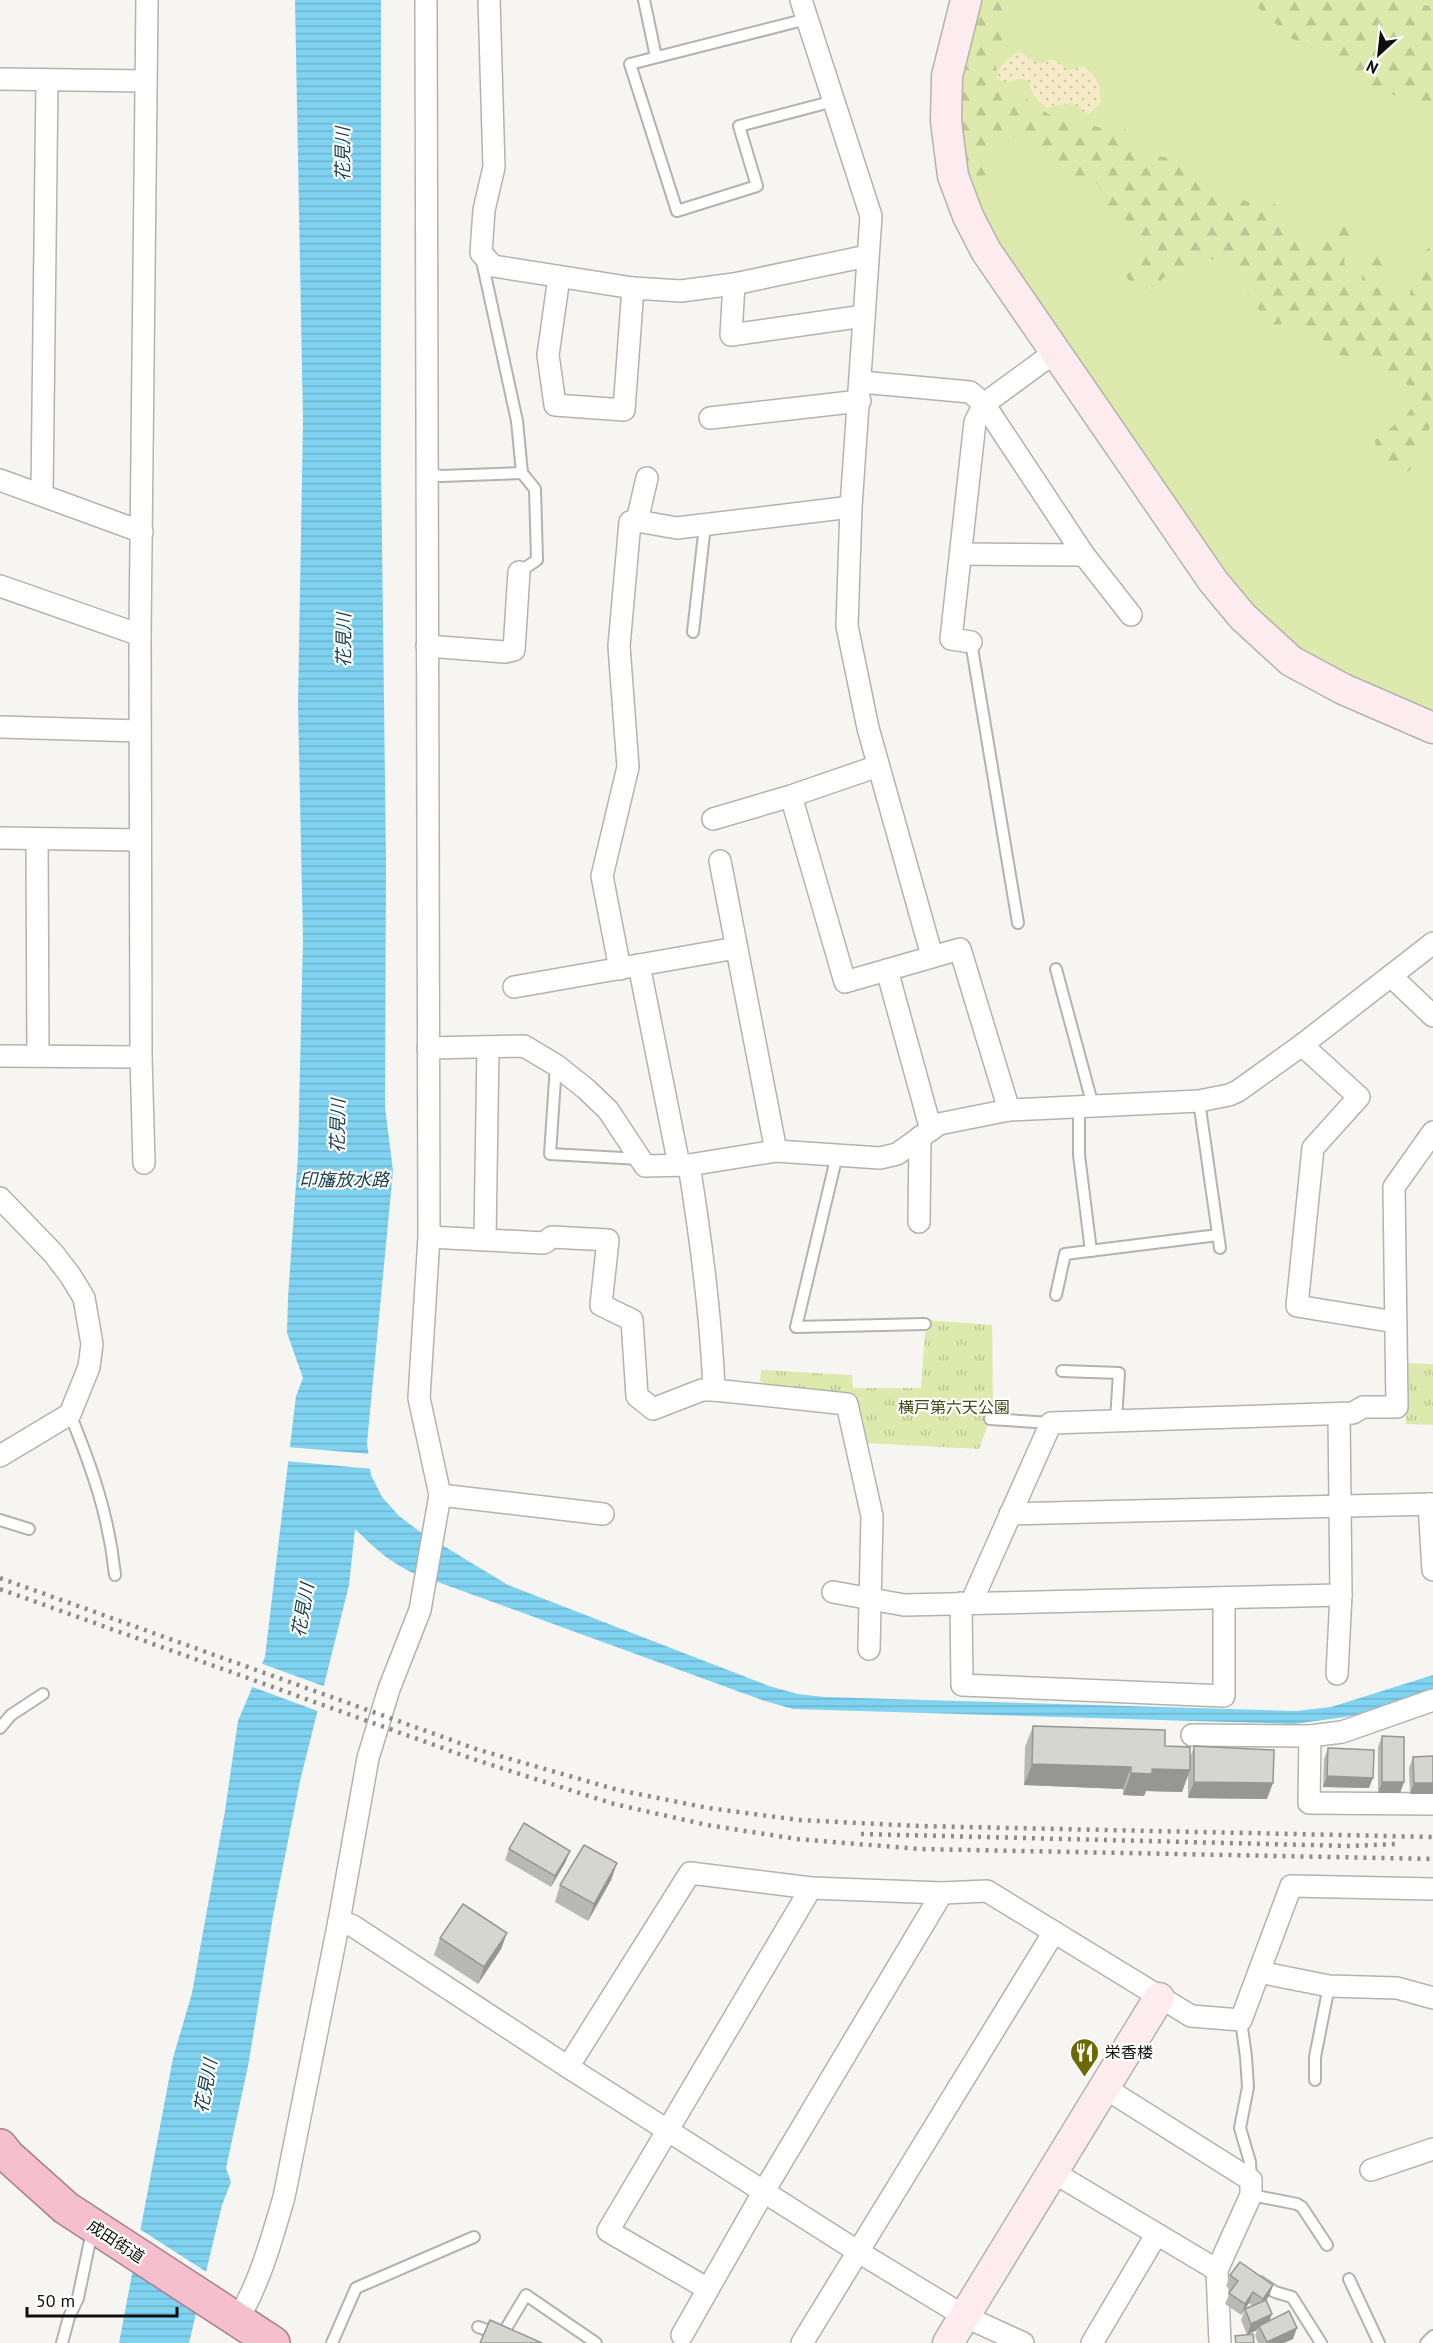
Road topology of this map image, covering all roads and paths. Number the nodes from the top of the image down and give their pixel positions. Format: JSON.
{"nodes":[{"id":1,"x":147,"y":0,"type":"edge"},
{"id":2,"x":426,"y":0,"type":"edge"},
{"id":3,"x":489,"y":0,"type":"edge"},
{"id":4,"x":644,"y":0,"type":"edge"},
{"id":5,"x":966,"y":0,"type":"edge"},
{"id":6,"x":804,"y":10,"type":"edge"},
{"id":7,"x":656,"y":57,"type":"junction"},
{"id":8,"x":0,"y":79,"type":"edge"},
{"id":9,"x":47,"y":80,"type":"junction"},
{"id":10,"x":146,"y":81,"type":"junction"},
{"id":11,"x":834,"y":101,"type":"junction"},
{"id":12,"x":481,"y":253,"type":"junction"},
{"id":13,"x":867,"y":256,"type":"junction"},
{"id":14,"x":559,"y":277,"type":"junction"},
{"id":15,"x":734,"y":284,"type":"junction"},
{"id":16,"x":633,"y":288,"type":"junction"},
{"id":17,"x":864,"y":316,"type":"junction"},
{"id":18,"x":1055,"y":352,"type":"junction"},
{"id":19,"x":860,"y":391,"type":"junction"},
{"id":20,"x":984,"y":404,"type":"junction"},
{"id":21,"x":710,"y":418,"type":"dead end"},
{"id":22,"x":427,"y":473,"type":"junction"},
{"id":23,"x":522,"y":473,"type":"junction"},
{"id":24,"x":647,"y":478,"type":"dead end"},
{"id":25,"x":0,"y":480,"type":"edge"},
{"id":26,"x":42,"y":494,"type":"junction"},
{"id":27,"x":851,"y":507,"type":"junction"},
{"id":28,"x":637,"y":521,"type":"junction"},
{"id":29,"x":705,"y":525,"type":"junction"},
{"id":30,"x":142,"y":532,"type":"junction"},
{"id":31,"x":961,"y":554,"type":"junction"},
{"id":32,"x":1084,"y":555,"type":"junction"},
{"id":33,"x":519,"y":572,"type":"joint"},
{"id":34,"x":0,"y":586,"type":"edge"},
{"id":35,"x":1131,"y":615,"type":"dead end"},
{"id":36,"x":693,"y":632,"type":"dead end"},
{"id":37,"x":140,"y":635,"type":"junction"},
{"id":38,"x":971,"y":642,"type":"joint"},
{"id":39,"x":427,"y":646,"type":"junction"},
{"id":40,"x":0,"y":728,"type":"edge"},
{"id":41,"x":1433,"y":728,"type":"edge"},
{"id":42,"x":140,"y":731,"type":"junction"},
{"id":43,"x":878,"y":766,"type":"junction"},
{"id":44,"x":791,"y":796,"type":"junction"},
{"id":45,"x":712,"y":819,"type":"dead end"},
{"id":46,"x":0,"y":838,"type":"edge"},
{"id":47,"x":38,"y":839,"type":"junction"},
{"id":48,"x":140,"y":840,"type":"junction"},
{"id":49,"x":720,"y":861,"type":"dead end"},
{"id":50,"x":1018,"y":923,"type":"dead end"},
{"id":51,"x":1433,"y":943,"type":"edge"},
{"id":52,"x":736,"y":948,"type":"junction"},
{"id":53,"x":932,"y":956,"type":"junction"},
{"id":54,"x":629,"y":967,"type":"junction"},
{"id":55,"x":1056,"y":969,"type":"dead end"},
{"id":56,"x":887,"y":970,"type":"junction"},
{"id":57,"x":1391,"y":976,"type":"junction"},
{"id":58,"x":514,"y":987,"type":"dead end"},
{"id":59,"x":1433,"y":1016,"type":"edge"},
{"id":60,"x":1302,"y":1045,"type":"junction"},
{"id":61,"x":488,"y":1047,"type":"junction"},
{"id":62,"x":428,"y":1048,"type":"junction"},
{"id":63,"x":0,"y":1056,"type":"edge"},
{"id":64,"x":38,"y":1056,"type":"junction"},
{"id":65,"x":141,"y":1056,"type":"junction"},
{"id":66,"x":556,"y":1065,"type":"junction"},
{"id":67,"x":1199,"y":1101,"type":"junction"},
{"id":68,"x":1086,"y":1106,"type":"junction"},
{"id":69,"x":1009,"y":1110,"type":"junction"},
{"id":70,"x":1433,"y":1132,"type":"edge"},
{"id":71,"x":926,"y":1133,"type":"junction"},
{"id":72,"x":776,"y":1151,"type":"junction"},
{"id":73,"x":837,"y":1155,"type":"junction"},
{"id":74,"x":640,"y":1159,"type":"junction"},
{"id":75,"x":144,"y":1163,"type":"dead end"},
{"id":76,"x":684,"y":1165,"type":"junction"},
{"id":77,"x":0,"y":1198,"type":"edge"},
{"id":78,"x":919,"y":1222,"type":"dead end"},
{"id":79,"x":1218,"y":1235,"type":"junction"},
{"id":80,"x":429,"y":1237,"type":"junction"},
{"id":81,"x":485,"y":1239,"type":"junction"},
{"id":82,"x":1220,"y":1248,"type":"dead end"},
{"id":83,"x":1092,"y":1251,"type":"junction"},
{"id":84,"x":1056,"y":1295,"type":"dead end"},
{"id":85,"x":1395,"y":1322,"type":"junction"},
{"id":86,"x":925,"y":1324,"type":"dead end"},
{"id":87,"x":1062,"y":1371,"type":"dead end"},
{"id":88,"x":714,"y":1390,"type":"junction"},
{"id":89,"x":70,"y":1414,"type":"junction"},
{"id":90,"x":1339,"y":1414,"type":"junction"},
{"id":91,"x":990,"y":1419,"type":"dead end"},
{"id":92,"x":1116,"y":1420,"type":"junction"},
{"id":93,"x":1051,"y":1423,"type":"junction"},
{"id":94,"x":0,"y":1456,"type":"edge"},
{"id":95,"x":440,"y":1495,"type":"junction"},
{"id":96,"x":1431,"y":1504,"type":"edge"},
{"id":97,"x":1339,"y":1506,"type":"junction"},
{"id":98,"x":603,"y":1514,"type":"dead end"},
{"id":99,"x":1010,"y":1514,"type":"junction"},
{"id":100,"x":0,"y":1520,"type":"edge"},
{"id":101,"x":29,"y":1529,"type":"dead end"},
{"id":102,"x":1433,"y":1570,"type":"edge"},
{"id":103,"x":115,"y":1575,"type":"dead end"},
{"id":104,"x":833,"y":1592,"type":"dead end"},
{"id":105,"x":1341,"y":1595,"type":"junction"},
{"id":106,"x":1224,"y":1598,"type":"junction"},
{"id":107,"x":870,"y":1599,"type":"junction"},
{"id":108,"x":966,"y":1603,"type":"junction"},
{"id":109,"x":869,"y":1649,"type":"dead end"},
{"id":110,"x":1337,"y":1674,"type":"dead end"},
{"id":111,"x":43,"y":1694,"type":"dead end"},
{"id":112,"x":1433,"y":1700,"type":"edge"},
{"id":113,"x":0,"y":1728,"type":"edge"},
{"id":114,"x":1192,"y":1735,"type":"dead end"},
{"id":115,"x":1310,"y":1736,"type":"junction"},
{"id":116,"x":1433,"y":1804,"type":"edge"},
{"id":117,"x":811,"y":1888,"type":"junction"},
{"id":118,"x":1433,"y":1889,"type":"edge"},
{"id":119,"x":942,"y":1893,"type":"junction"},
{"id":120,"x":339,"y":1921,"type":"junction"},
{"id":121,"x":1054,"y":1932,"type":"junction"},
{"id":122,"x":1259,"y":1972,"type":"junction"},
{"id":123,"x":1329,"y":1986,"type":"junction"},
{"id":124,"x":1159,"y":1998,"type":"junction"},
{"id":125,"x":1433,"y":1998,"type":"edge"},
{"id":126,"x":1241,"y":2020,"type":"junction"},
{"id":127,"x":568,"y":2067,"type":"junction"},
{"id":128,"x":1315,"y":2080,"type":"dead end"},
{"id":129,"x":1105,"y":2088,"type":"junction"},
{"id":130,"x":669,"y":2131,"type":"junction"},
{"id":131,"x":0,"y":2146,"type":"edge"},
{"id":132,"x":1433,"y":2149,"type":"edge"},
{"id":133,"x":1371,"y":2170,"type":"dead end"},
{"id":134,"x":1053,"y":2172,"type":"junction"},
{"id":135,"x":1251,"y":2187,"type":"junction"},
{"id":136,"x":764,"y":2191,"type":"junction"},
{"id":137,"x":103,"y":2232,"type":"junction"},
{"id":138,"x":1156,"y":2235,"type":"junction"},
{"id":139,"x":474,"y":2237,"type":"dead end"},
{"id":140,"x":1327,"y":2245,"type":"dead end"},
{"id":141,"x":857,"y":2251,"type":"junction"},
{"id":142,"x":1223,"y":2263,"type":"junction"},
{"id":143,"x":1249,"y":2275,"type":"edge"},
{"id":144,"x":1349,"y":2279,"type":"dead end"},
{"id":145,"x":708,"y":2289,"type":"junction"},
{"id":146,"x":964,"y":2316,"type":"junction"},
{"id":147,"x":478,"y":2327,"type":"dead end"},
{"id":148,"x":251,"y":2330,"type":"edge"},
{"id":149,"x":681,"y":2335,"type":"dead end"},
{"id":150,"x":1433,"y":2336,"type":"edge"},
{"id":151,"x":62,"y":2343,"type":"edge"},
{"id":152,"x":332,"y":2343,"type":"edge"},
{"id":153,"x":596,"y":2343,"type":"edge"},
{"id":154,"x":802,"y":2343,"type":"edge"},
{"id":155,"x":948,"y":2343,"type":"edge"},
{"id":156,"x":1023,"y":2343,"type":"edge"},
{"id":157,"x":1092,"y":2343,"type":"edge"},
{"id":158,"x":1220,"y":2343,"type":"edge"},
{"id":159,"x":1321,"y":2343,"type":"edge"},
{"id":160,"x":1379,"y":2343,"type":"edge"},
{"id":161,"x":1426,"y":2343,"type":"edge"}],
"edges":[{"from":1,"to":10,"type":"street"},
{"from":2,"to":22,"type":"street"},
{"from":3,"to":12,"type":"street"},
{"from":4,"to":7,"type":"lane"},
{"from":5,"to":18,"type":"street"},
{"from":6,"to":7,"type":"lane"},
{"from":6,"to":11,"type":"street"},
{"from":7,"to":11,"type":"lane"},
{"from":8,"to":9,"type":"street"},
{"from":9,"to":10,"type":"street"},
{"from":9,"to":26,"type":"street"},
{"from":10,"to":30,"type":"street"},
{"from":11,"to":13,"type":"street"},
{"from":12,"to":14,"type":"street"},
{"from":12,"to":23,"type":"lane"},
{"from":13,"to":15,"type":"street"},
{"from":13,"to":17,"type":"street"},
{"from":14,"to":16,"type":"street"},
{"from":14,"to":16,"type":"street"},
{"from":15,"to":16,"type":"street"},
{"from":15,"to":17,"type":"street"},
{"from":17,"to":19,"type":"street"},
{"from":18,"to":20,"type":"street"},
{"from":18,"to":41,"type":"street"},
{"from":19,"to":20,"type":"street"},
{"from":19,"to":21,"type":"street"},
{"from":19,"to":27,"type":"street"},
{"from":20,"to":31,"type":"street"},
{"from":20,"to":32,"type":"street"},
{"from":22,"to":23,"type":"lane"},
{"from":22,"to":39,"type":"street"},
{"from":23,"to":33,"type":"lane"},
{"from":24,"to":28,"type":"street"},
{"from":25,"to":26,"type":"street"},
{"from":26,"to":30,"type":"street"},
{"from":27,"to":29,"type":"street"},
{"from":27,"to":43,"type":"street"},
{"from":28,"to":29,"type":"street"},
{"from":28,"to":54,"type":"street"},
{"from":29,"to":36,"type":"lane"},
{"from":30,"to":37,"type":"street"},
{"from":31,"to":32,"type":"street"},
{"from":31,"to":38,"type":"street"},
{"from":32,"to":35,"type":"street"},
{"from":33,"to":39,"type":"street"},
{"from":34,"to":37,"type":"street"},
{"from":37,"to":42,"type":"street"},
{"from":38,"to":50,"type":"lane"},
{"from":39,"to":62,"type":"street"},
{"from":40,"to":42,"type":"street"},
{"from":42,"to":48,"type":"street"},
{"from":43,"to":44,"type":"street"},
{"from":43,"to":53,"type":"street"},
{"from":44,"to":45,"type":"street"},
{"from":44,"to":56,"type":"street"},
{"from":46,"to":47,"type":"street"},
{"from":47,"to":48,"type":"street"},
{"from":47,"to":64,"type":"street"},
{"from":48,"to":65,"type":"street"},
{"from":49,"to":52,"type":"street"},
{"from":51,"to":57,"type":"street"},
{"from":52,"to":54,"type":"street"},
{"from":52,"to":72,"type":"street"},
{"from":53,"to":56,"type":"street"},
{"from":53,"to":69,"type":"street"},
{"from":54,"to":58,"type":"street"},
{"from":54,"to":76,"type":"street"},
{"from":55,"to":68,"type":"lane"},
{"from":56,"to":71,"type":"street"},
{"from":57,"to":59,"type":"street"},
{"from":57,"to":60,"type":"street"},
{"from":60,"to":67,"type":"street"},
{"from":60,"to":85,"type":"street"},
{"from":61,"to":62,"type":"street"},
{"from":61,"to":66,"type":"street"},
{"from":61,"to":81,"type":"street"},
{"from":62,"to":80,"type":"street"},
{"from":63,"to":64,"type":"street"},
{"from":64,"to":65,"type":"street"},
{"from":65,"to":75,"type":"street"},
{"from":66,"to":74,"type":"street"},
{"from":66,"to":74,"type":"lane"},
{"from":67,"to":68,"type":"street"},
{"from":67,"to":79,"type":"lane"},
{"from":68,"to":69,"type":"street"},
{"from":68,"to":83,"type":"lane"},
{"from":69,"to":71,"type":"street"},
{"from":70,"to":85,"type":"street"},
{"from":71,"to":73,"type":"street"},
{"from":71,"to":78,"type":"street"},
{"from":72,"to":73,"type":"street"},
{"from":72,"to":76,"type":"street"},
{"from":73,"to":86,"type":"lane"},
{"from":74,"to":76,"type":"street"},
{"from":76,"to":88,"type":"street"},
{"from":77,"to":89,"type":"street"},
{"from":79,"to":82,"type":"lane"},
{"from":79,"to":83,"type":"lane"},
{"from":80,"to":81,"type":"street"},
{"from":80,"to":95,"type":"street"},
{"from":81,"to":88,"type":"street"},
{"from":83,"to":84,"type":"lane"},
{"from":85,"to":90,"type":"street"},
{"from":87,"to":92,"type":"lane"},
{"from":88,"to":107,"type":"street"},
{"from":89,"to":94,"type":"street"},
{"from":89,"to":103,"type":"lane"},
{"from":90,"to":92,"type":"street"},
{"from":90,"to":97,"type":"street"},
{"from":91,"to":93,"type":"lane"},
{"from":92,"to":93,"type":"street"},
{"from":93,"to":99,"type":"street"},
{"from":95,"to":98,"type":"street"},
{"from":95,"to":120,"type":"street"},
{"from":96,"to":97,"type":"street"},
{"from":96,"to":102,"type":"street"},
{"from":97,"to":99,"type":"street"},
{"from":97,"to":105,"type":"street"},
{"from":99,"to":108,"type":"street"},
{"from":100,"to":101,"type":"lane"},
{"from":104,"to":107,"type":"street"},
{"from":105,"to":106,"type":"street"},
{"from":105,"to":110,"type":"street"},
{"from":106,"to":108,"type":"street"},
{"from":106,"to":108,"type":"street"},
{"from":107,"to":108,"type":"street"},
{"from":107,"to":109,"type":"street"},
{"from":111,"to":113,"type":"lane"},
{"from":112,"to":115,"type":"street"},
{"from":114,"to":115,"type":"street"},
{"from":115,"to":116,"type":"street"},
{"from":117,"to":119,"type":"street"},
{"from":117,"to":127,"type":"street"},
{"from":117,"to":130,"type":"street"},
{"from":118,"to":122,"type":"street"},
{"from":119,"to":121,"type":"street"},
{"from":119,"to":136,"type":"street"},
{"from":120,"to":127,"type":"street"},
{"from":120,"to":148,"type":"street"},
{"from":121,"to":124,"type":"street"},
{"from":121,"to":141,"type":"street"},
{"from":122,"to":123,"type":"street"},
{"from":122,"to":126,"type":"street"},
{"from":123,"to":125,"type":"street"},
{"from":123,"to":128,"type":"lane"},
{"from":124,"to":126,"type":"street"},
{"from":124,"to":129,"type":"street"},
{"from":126,"to":135,"type":"lane"},
{"from":127,"to":130,"type":"street"},
{"from":129,"to":134,"type":"street"},
{"from":129,"to":135,"type":"street"},
{"from":130,"to":136,"type":"street"},
{"from":130,"to":145,"type":"street"},
{"from":131,"to":137,"type":"highway","name":"成田街道"},
{"from":132,"to":133,"type":"street"},
{"from":134,"to":138,"type":"street"},
{"from":134,"to":146,"type":"street"},
{"from":135,"to":140,"type":"lane"},
{"from":135,"to":142,"type":"street"},
{"from":136,"to":141,"type":"street"},
{"from":136,"to":145,"type":"street"},
{"from":137,"to":148,"type":"highway","name":"成田街道"},
{"from":137,"to":151,"type":"lane"},
{"from":138,"to":142,"type":"street"},
{"from":138,"to":157,"type":"street"},
{"from":139,"to":152,"type":"lane"},
{"from":141,"to":146,"type":"street"},
{"from":141,"to":154,"type":"street"},
{"from":142,"to":158,"type":"street"},
{"from":143,"to":159,"type":"lane"},
{"from":144,"to":160,"type":"lane"},
{"from":145,"to":149,"type":"street"},
{"from":146,"to":155,"type":"street"},
{"from":146,"to":156,"type":"street"},
{"from":147,"to":153,"type":"lane"},
{"from":150,"to":161,"type":"lane"}]}
